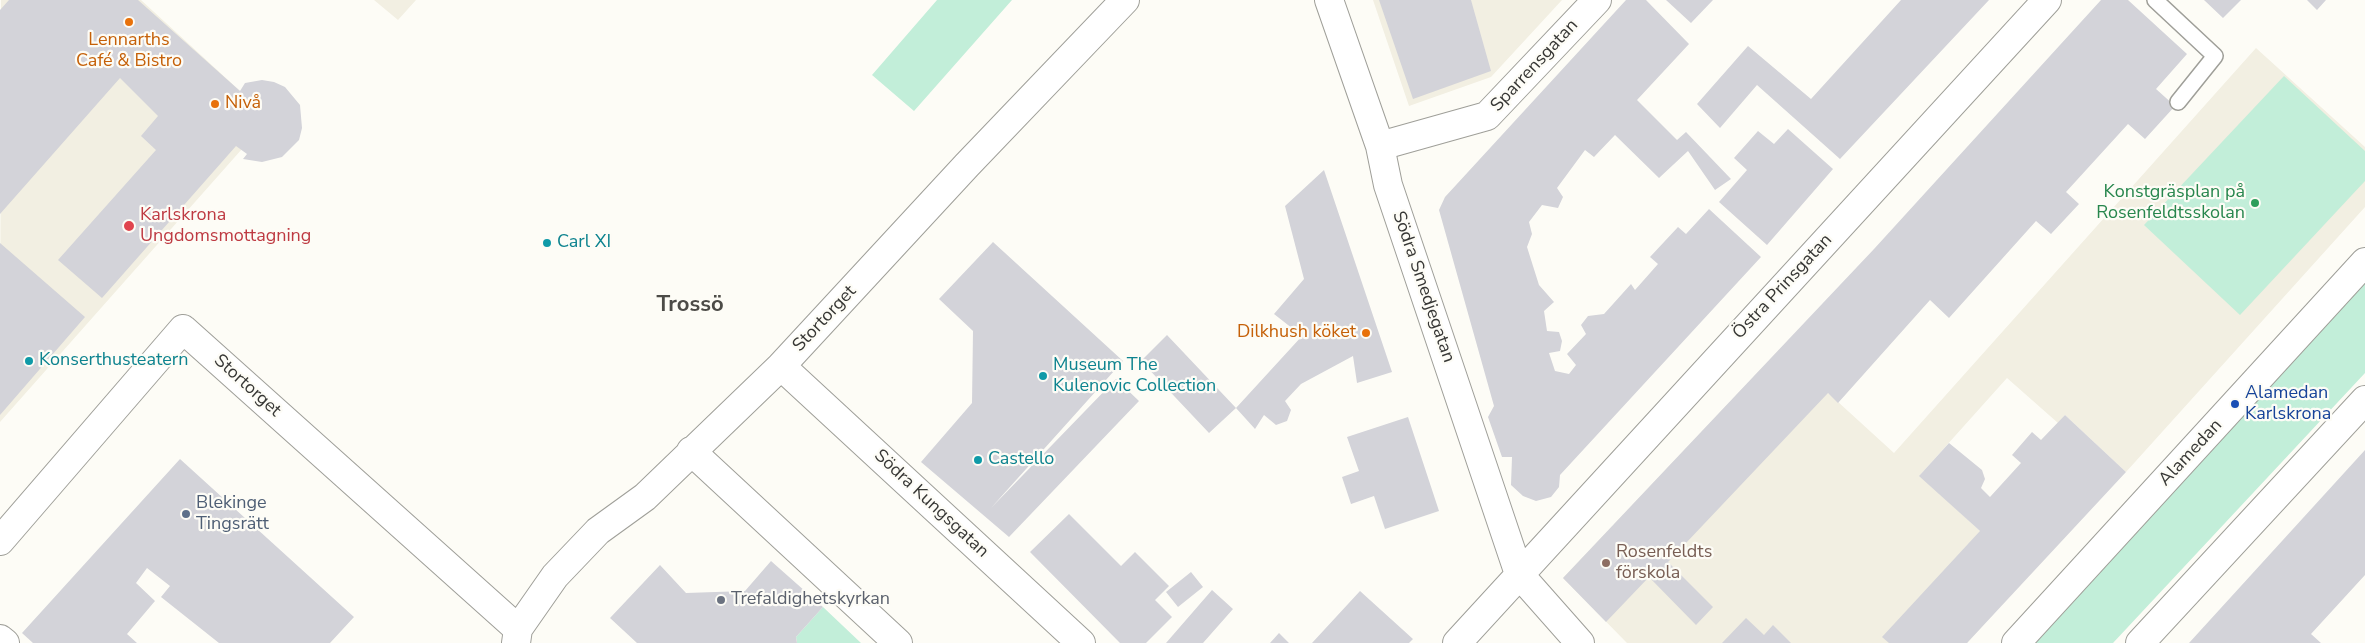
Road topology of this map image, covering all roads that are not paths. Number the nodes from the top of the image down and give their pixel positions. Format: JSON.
{"nodes":[{"id":1,"x":1125,"y":0,"type":"edge"},
{"id":2,"x":1329,"y":0,"type":"edge"},
{"id":3,"x":1597,"y":0,"type":"edge"},
{"id":4,"x":2047,"y":0,"type":"edge"},
{"id":5,"x":2155,"y":0,"type":"edge"},
{"id":6,"x":2178,"y":102,"type":"dead end"},
{"id":7,"x":1380,"y":146,"type":"junction"},
{"id":8,"x":2365,"y":262,"type":"edge"},
{"id":9,"x":781,"y":366,"type":"junction"},
{"id":10,"x":2365,"y":400,"type":"edge"},
{"id":11,"x":691,"y":451,"type":"junction"},
{"id":12,"x":0,"y":541,"type":"edge"},
{"id":13,"x":1519,"y":574,"type":"junction"},
{"id":14,"x":517,"y":636,"type":"edge"},
{"id":15,"x":0,"y":639,"type":"edge"},
{"id":16,"x":5,"y":643,"type":"edge"},
{"id":17,"x":898,"y":643,"type":"edge"},
{"id":18,"x":1080,"y":643,"type":"edge"},
{"id":19,"x":1457,"y":643,"type":"edge"},
{"id":20,"x":1580,"y":643,"type":"edge"},
{"id":21,"x":2016,"y":643,"type":"edge"},
{"id":22,"x":2140,"y":643,"type":"edge"}],
"edges":[{"from":1,"to":9,"type":"street","name":"Stortorget"},
{"from":2,"to":7,"type":"street","name":"Södra Smedjegatan"},
{"from":3,"to":7,"type":"street","name":"Sparrensgatan"},
{"from":4,"to":13,"type":"street","name":"Östra Prinsgatan"},
{"from":5,"to":6,"type":"lane"},
{"from":7,"to":13,"type":"street","name":"Södra Smedjegatan"},
{"from":8,"to":21,"type":"street","name":"Alamedan"},
{"from":9,"to":11,"type":"street","name":"Stortorget"},
{"from":9,"to":18,"type":"street","name":"Södra Kungsgatan"},
{"from":10,"to":22,"type":"street"},
{"from":11,"to":14,"type":"street","name":"Stortorget"},
{"from":11,"to":17,"type":"street"},
{"from":12,"to":14,"type":"street","name":"Stortorget"},
{"from":13,"to":19,"type":"street","name":"Östra Prinsgatan"},
{"from":13,"to":20,"type":"street"},
{"from":15,"to":16,"type":"street"}]}
